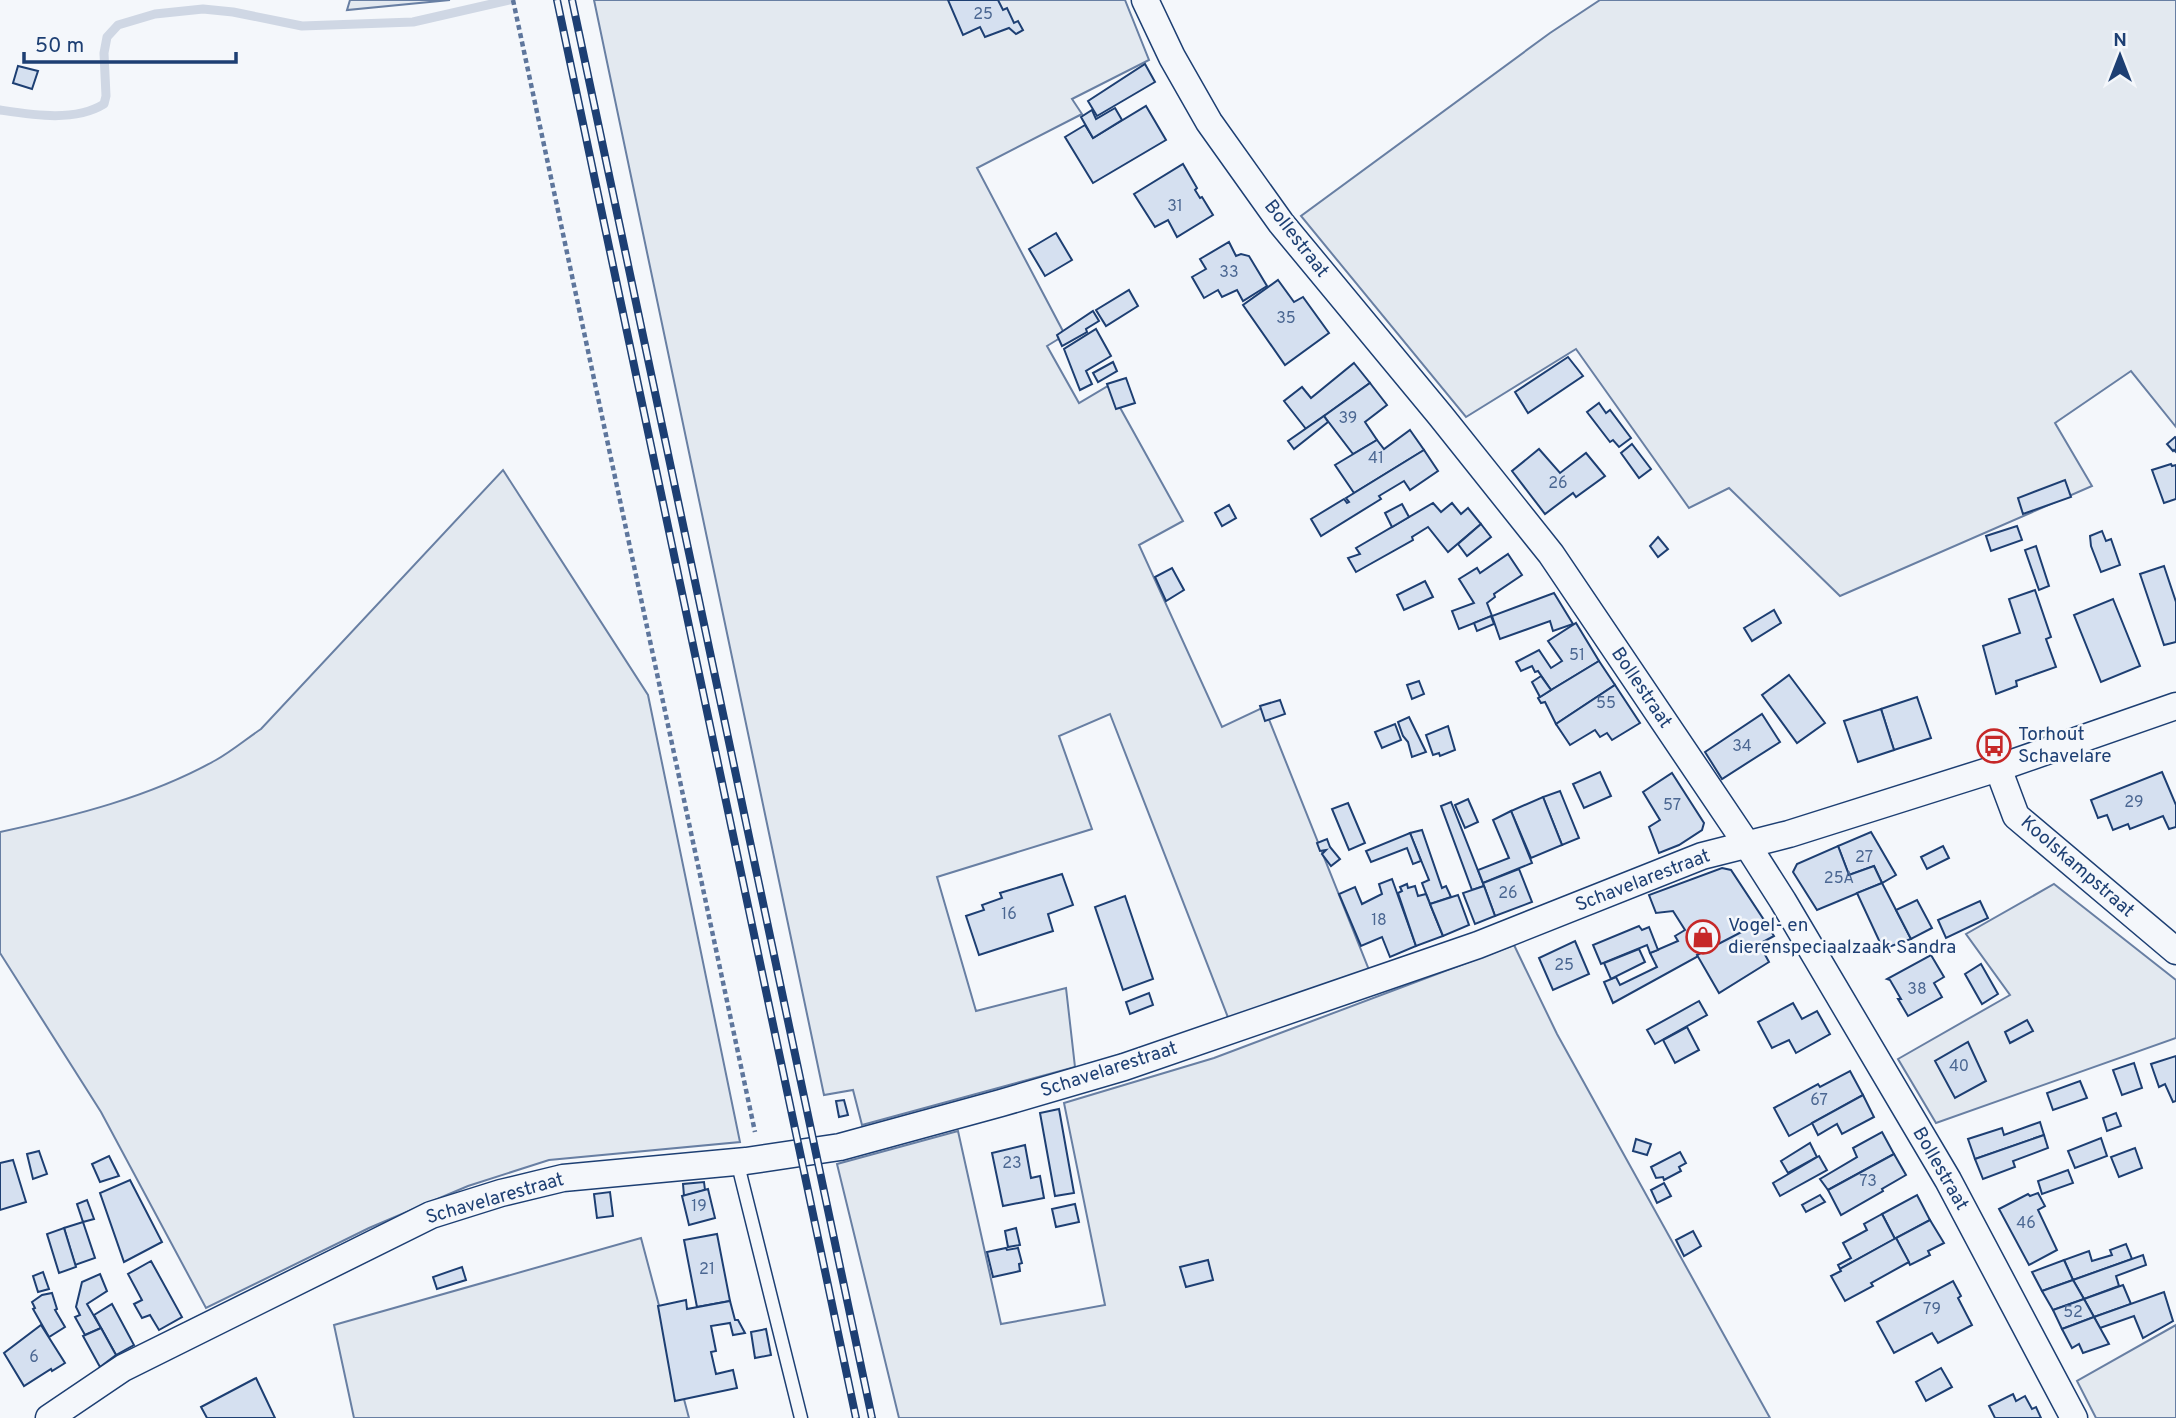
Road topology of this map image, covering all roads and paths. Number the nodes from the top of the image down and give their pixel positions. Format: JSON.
{"nodes":[{"id":1,"x":513,"y":0,"type":"edge"},
{"id":2,"x":1145,"y":0,"type":"edge"},
{"id":3,"x":2176,"y":706,"type":"edge"},
{"id":4,"x":1998,"y":768,"type":"junction"},
{"id":5,"x":1746,"y":843,"type":"junction"},
{"id":6,"x":2176,"y":951,"type":"edge"},
{"id":7,"x":746,"y":1161,"type":"junction"},
{"id":8,"x":798,"y":1417,"type":"edge"},
{"id":9,"x":49,"y":1418,"type":"edge"},
{"id":10,"x":2074,"y":1418,"type":"edge"}],
"edges":[{"from":1,"to":7,"type":"path"},
{"from":2,"to":5,"type":"street","name":"Bollestraat"},
{"from":3,"to":4,"type":"street","name":"Schavelarestraat"},
{"from":4,"to":5,"type":"street","name":"Schavelarestraat"},
{"from":4,"to":6,"type":"street","name":"Koolskampstraat"},
{"from":5,"to":7,"type":"street","name":"Schavelarestraat"},
{"from":5,"to":10,"type":"street","name":"Bollestraat"},
{"from":7,"to":8,"type":"lane"},
{"from":7,"to":9,"type":"street","name":"Schavelarestraat"}]}
